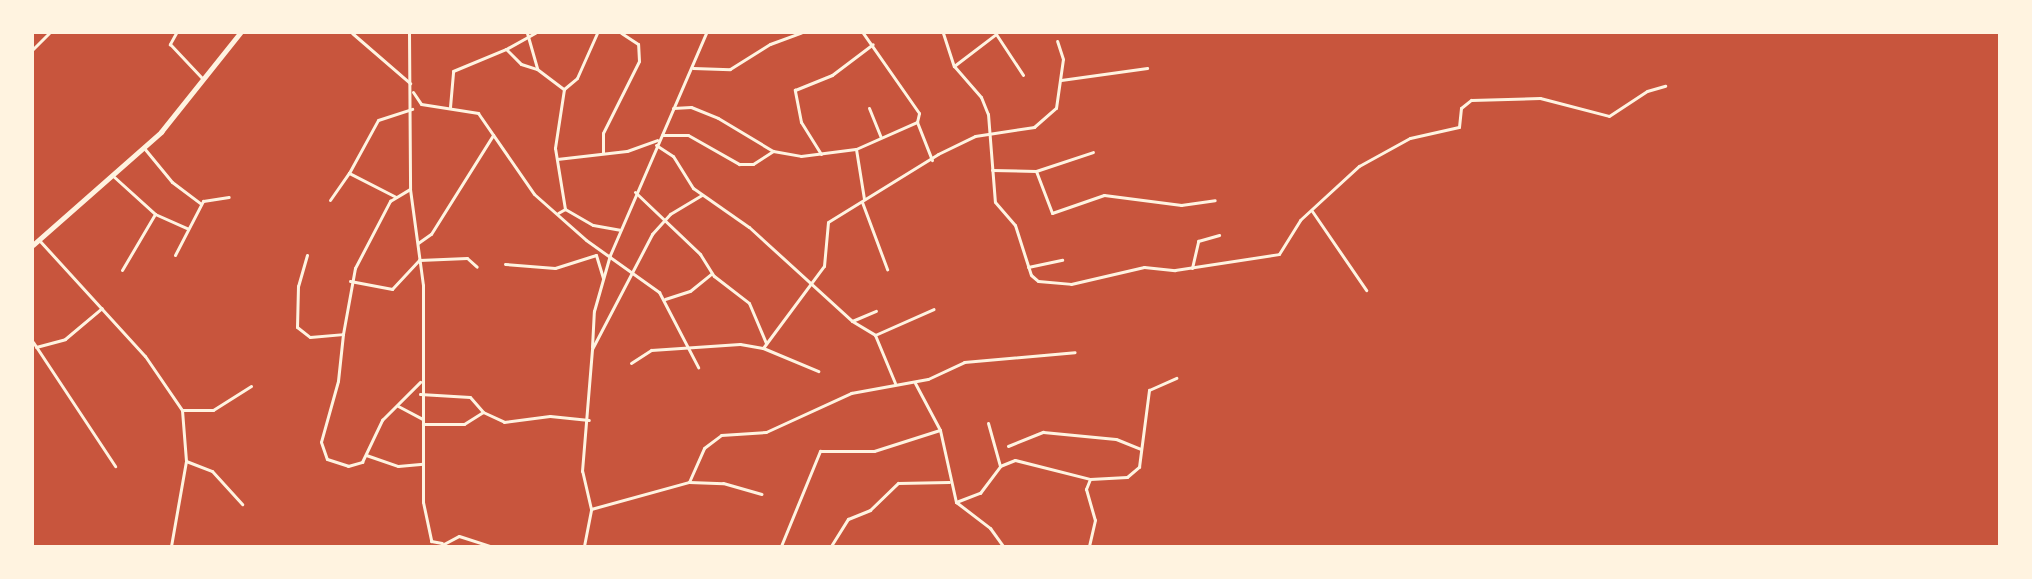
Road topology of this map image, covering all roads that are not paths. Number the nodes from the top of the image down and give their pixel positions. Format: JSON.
{"nodes":[{"id":1,"x":49,"y":33,"type":"edge"},
{"id":2,"x":176,"y":33,"type":"edge"},
{"id":3,"x":240,"y":33,"type":"edge"},
{"id":4,"x":352,"y":33,"type":"edge"},
{"id":5,"x":409,"y":33,"type":"edge"},
{"id":6,"x":535,"y":33,"type":"edge"},
{"id":7,"x":597,"y":33,"type":"edge"},
{"id":8,"x":621,"y":33,"type":"edge"},
{"id":9,"x":706,"y":33,"type":"edge"},
{"id":10,"x":801,"y":33,"type":"edge"},
{"id":11,"x":863,"y":33,"type":"edge"},
{"id":12,"x":943,"y":33,"type":"edge"},
{"id":13,"x":528,"y":35,"type":"edge"},
{"id":14,"x":1057,"y":41,"type":"dead end"},
{"id":15,"x":873,"y":44,"type":"junction"},
{"id":16,"x":33,"y":49,"type":"edge"},
{"id":17,"x":506,"y":49,"type":"junction"},
{"id":18,"x":954,"y":66,"type":"junction"},
{"id":19,"x":693,"y":68,"type":"junction"},
{"id":20,"x":1147,"y":68,"type":"dead end"},
{"id":21,"x":537,"y":69,"type":"junction"},
{"id":22,"x":1023,"y":75,"type":"dead end"},
{"id":23,"x":205,"y":80,"type":"junction"},
{"id":24,"x":1061,"y":80,"type":"junction"},
{"id":25,"x":410,"y":84,"type":"junction"},
{"id":26,"x":1665,"y":86,"type":"dead end"},
{"id":27,"x":564,"y":89,"type":"junction"},
{"id":28,"x":450,"y":107,"type":"junction"},
{"id":29,"x":673,"y":108,"type":"junction"},
{"id":30,"x":869,"y":108,"type":"dead end"},
{"id":31,"x":412,"y":109,"type":"junction"},
{"id":32,"x":917,"y":122,"type":"junction"},
{"id":33,"x":494,"y":135,"type":"junction"},
{"id":34,"x":988,"y":135,"type":"junction"},
{"id":35,"x":881,"y":136,"type":"junction"},
{"id":36,"x":658,"y":140,"type":"junction"},
{"id":37,"x":656,"y":145,"type":"junction"},
{"id":38,"x":144,"y":148,"type":"junction"},
{"id":39,"x":856,"y":150,"type":"junction"},
{"id":40,"x":603,"y":152,"type":"junction"},
{"id":41,"x":773,"y":152,"type":"junction"},
{"id":42,"x":1094,"y":152,"type":"dead end"},
{"id":43,"x":821,"y":154,"type":"junction"},
{"id":44,"x":557,"y":159,"type":"junction"},
{"id":45,"x":932,"y":160,"type":"junction"},
{"id":46,"x":992,"y":170,"type":"junction"},
{"id":47,"x":1036,"y":171,"type":"junction"},
{"id":48,"x":349,"y":173,"type":"junction"},
{"id":49,"x":112,"y":175,"type":"junction"},
{"id":50,"x":410,"y":189,"type":"junction"},
{"id":51,"x":635,"y":192,"type":"junction"},
{"id":52,"x":702,"y":195,"type":"junction"},
{"id":53,"x":230,"y":197,"type":"dead end"},
{"id":54,"x":396,"y":197,"type":"junction"},
{"id":55,"x":330,"y":200,"type":"dead end"},
{"id":56,"x":1215,"y":200,"type":"dead end"},
{"id":57,"x":863,"y":201,"type":"junction"},
{"id":58,"x":201,"y":204,"type":"junction"},
{"id":59,"x":565,"y":209,"type":"junction"},
{"id":60,"x":1312,"y":211,"type":"junction"},
{"id":61,"x":558,"y":213,"type":"junction"},
{"id":62,"x":155,"y":214,"type":"junction"},
{"id":63,"x":663,"y":221,"type":"junction"},
{"id":64,"x":188,"y":229,"type":"junction"},
{"id":65,"x":620,"y":230,"type":"junction"},
{"id":66,"x":1219,"y":235,"type":"dead end"},
{"id":67,"x":39,"y":240,"type":"junction"},
{"id":68,"x":418,"y":243,"type":"junction"},
{"id":69,"x":33,"y":245,"type":"edge"},
{"id":70,"x":175,"y":255,"type":"dead end"},
{"id":71,"x":308,"y":255,"type":"dead end"},
{"id":72,"x":610,"y":255,"type":"junction"},
{"id":73,"x":420,"y":260,"type":"junction"},
{"id":74,"x":1062,"y":260,"type":"dead end"},
{"id":75,"x":505,"y":264,"type":"dead end"},
{"id":76,"x":477,"y":267,"type":"dead end"},
{"id":77,"x":1028,"y":267,"type":"junction"},
{"id":78,"x":1192,"y":268,"type":"junction"},
{"id":79,"x":630,"y":269,"type":"junction"},
{"id":80,"x":887,"y":269,"type":"dead end"},
{"id":81,"x":122,"y":270,"type":"dead end"},
{"id":82,"x":712,"y":273,"type":"junction"},
{"id":83,"x":603,"y":280,"type":"junction"},
{"id":84,"x":350,"y":281,"type":"junction"},
{"id":85,"x":814,"y":284,"type":"junction"},
{"id":86,"x":1366,"y":290,"type":"dead end"},
{"id":87,"x":664,"y":299,"type":"junction"},
{"id":88,"x":102,"y":308,"type":"junction"},
{"id":89,"x":934,"y":309,"type":"dead end"},
{"id":90,"x":876,"y":311,"type":"dead end"},
{"id":91,"x":852,"y":321,"type":"junction"},
{"id":92,"x":343,"y":334,"type":"junction"},
{"id":93,"x":875,"y":335,"type":"junction"},
{"id":94,"x":33,"y":342,"type":"edge"},
{"id":95,"x":764,"y":346,"type":"junction"},
{"id":96,"x":36,"y":347,"type":"junction"},
{"id":97,"x":687,"y":348,"type":"junction"},
{"id":98,"x":592,"y":349,"type":"junction"},
{"id":99,"x":1075,"y":352,"type":"dead end"},
{"id":100,"x":631,"y":363,"type":"dead end"},
{"id":101,"x":698,"y":366,"type":"dead end"},
{"id":102,"x":818,"y":371,"type":"dead end"},
{"id":103,"x":1176,"y":378,"type":"dead end"},
{"id":104,"x":420,"y":382,"type":"junction"},
{"id":105,"x":895,"y":383,"type":"junction"},
{"id":106,"x":915,"y":383,"type":"junction"},
{"id":107,"x":251,"y":386,"type":"dead end"},
{"id":108,"x":420,"y":394,"type":"junction"},
{"id":109,"x":398,"y":406,"type":"junction"},
{"id":110,"x":182,"y":410,"type":"junction"},
{"id":111,"x":483,"y":412,"type":"junction"},
{"id":112,"x":589,"y":420,"type":"junction"},
{"id":113,"x":423,"y":422,"type":"junction"},
{"id":114,"x":988,"y":423,"type":"dead end"},
{"id":115,"x":940,"y":430,"type":"junction"},
{"id":116,"x":1008,"y":446,"type":"dead end"},
{"id":117,"x":1141,"y":449,"type":"junction"},
{"id":118,"x":366,"y":455,"type":"junction"},
{"id":119,"x":186,"y":461,"type":"junction"},
{"id":120,"x":423,"y":464,"type":"junction"},
{"id":121,"x":115,"y":466,"type":"dead end"},
{"id":122,"x":1000,"y":466,"type":"junction"},
{"id":123,"x":1090,"y":479,"type":"junction"},
{"id":124,"x":689,"y":482,"type":"junction"},
{"id":125,"x":949,"y":482,"type":"junction"},
{"id":126,"x":761,"y":494,"type":"dead end"},
{"id":127,"x":956,"y":502,"type":"junction"},
{"id":128,"x":242,"y":504,"type":"dead end"},
{"id":129,"x":591,"y":509,"type":"junction"},
{"id":130,"x":441,"y":544,"type":"edge"},
{"id":131,"x":171,"y":546,"type":"edge"},
{"id":132,"x":490,"y":546,"type":"edge"},
{"id":133,"x":584,"y":546,"type":"edge"},
{"id":134,"x":781,"y":546,"type":"edge"},
{"id":135,"x":831,"y":546,"type":"edge"},
{"id":136,"x":1003,"y":546,"type":"edge"},
{"id":137,"x":1089,"y":546,"type":"edge"}],
"edges":[{"from":1,"to":16,"type":"street"},
{"from":2,"to":23,"type":"street"},
{"from":3,"to":23,"type":"main road"},
{"from":4,"to":25,"type":"street"},
{"from":5,"to":25,"type":"street"},
{"from":6,"to":13,"type":"street"},
{"from":7,"to":27,"type":"street"},
{"from":8,"to":40,"type":"street"},
{"from":9,"to":19,"type":"street"},
{"from":10,"to":19,"type":"street"},
{"from":11,"to":15,"type":"street"},
{"from":12,"to":18,"type":"street"},
{"from":13,"to":17,"type":"street"},
{"from":13,"to":21,"type":"street"},
{"from":14,"to":24,"type":"street"},
{"from":15,"to":32,"type":"street"},
{"from":15,"to":43,"type":"street"},
{"from":17,"to":21,"type":"street"},
{"from":17,"to":28,"type":"street"},
{"from":18,"to":22,"type":"street"},
{"from":18,"to":34,"type":"street"},
{"from":19,"to":29,"type":"street"},
{"from":20,"to":24,"type":"street"},
{"from":21,"to":27,"type":"street"},
{"from":23,"to":38,"type":"main road"},
{"from":24,"to":34,"type":"street"},
{"from":25,"to":28,"type":"street"},
{"from":25,"to":31,"type":"street"},
{"from":26,"to":60,"type":"street"},
{"from":27,"to":44,"type":"street"},
{"from":28,"to":33,"type":"street"},
{"from":29,"to":36,"type":"street"},
{"from":29,"to":41,"type":"street"},
{"from":30,"to":35,"type":"street"},
{"from":31,"to":48,"type":"street"},
{"from":31,"to":50,"type":"street"},
{"from":32,"to":35,"type":"street"},
{"from":32,"to":45,"type":"street"},
{"from":33,"to":61,"type":"street"},
{"from":33,"to":68,"type":"street"},
{"from":34,"to":45,"type":"street"},
{"from":34,"to":46,"type":"street"},
{"from":35,"to":39,"type":"street"},
{"from":36,"to":37,"type":"street"},
{"from":36,"to":40,"type":"street"},
{"from":36,"to":41,"type":"street"},
{"from":37,"to":51,"type":"street"},
{"from":37,"to":52,"type":"street"},
{"from":38,"to":49,"type":"main road"},
{"from":38,"to":58,"type":"street"},
{"from":39,"to":43,"type":"street"},
{"from":39,"to":57,"type":"street"},
{"from":40,"to":44,"type":"street"},
{"from":41,"to":43,"type":"street"},
{"from":42,"to":47,"type":"street"},
{"from":44,"to":59,"type":"street"},
{"from":45,"to":57,"type":"street"},
{"from":46,"to":47,"type":"street"},
{"from":46,"to":77,"type":"street"},
{"from":47,"to":56,"type":"street"},
{"from":48,"to":54,"type":"street"},
{"from":48,"to":55,"type":"street"},
{"from":49,"to":62,"type":"street"},
{"from":49,"to":67,"type":"main road"},
{"from":50,"to":54,"type":"street"},
{"from":50,"to":68,"type":"street"},
{"from":51,"to":63,"type":"street"},
{"from":51,"to":65,"type":"street"},
{"from":52,"to":63,"type":"street"},
{"from":52,"to":85,"type":"street"},
{"from":53,"to":58,"type":"street"},
{"from":54,"to":84,"type":"street"},
{"from":57,"to":80,"type":"street"},
{"from":57,"to":85,"type":"street"},
{"from":58,"to":64,"type":"street"},
{"from":59,"to":61,"type":"street"},
{"from":59,"to":65,"type":"street"},
{"from":60,"to":78,"type":"street"},
{"from":60,"to":86,"type":"street"},
{"from":61,"to":72,"type":"street"},
{"from":62,"to":64,"type":"street"},
{"from":62,"to":81,"type":"street"},
{"from":63,"to":79,"type":"street"},
{"from":63,"to":82,"type":"street"},
{"from":64,"to":70,"type":"street"},
{"from":65,"to":72,"type":"street"},
{"from":66,"to":78,"type":"street"},
{"from":67,"to":69,"type":"main road"},
{"from":67,"to":88,"type":"street"},
{"from":68,"to":73,"type":"street"},
{"from":71,"to":92,"type":"street"},
{"from":72,"to":79,"type":"street"},
{"from":72,"to":83,"type":"street"},
{"from":73,"to":76,"type":"street"},
{"from":73,"to":84,"type":"street"},
{"from":73,"to":104,"type":"street"},
{"from":74,"to":77,"type":"street"},
{"from":75,"to":83,"type":"street"},
{"from":77,"to":78,"type":"street"},
{"from":79,"to":87,"type":"street"},
{"from":79,"to":98,"type":"street"},
{"from":82,"to":87,"type":"street"},
{"from":82,"to":95,"type":"street"},
{"from":83,"to":98,"type":"street"},
{"from":84,"to":92,"type":"street"},
{"from":85,"to":91,"type":"street"},
{"from":85,"to":95,"type":"street"},
{"from":87,"to":97,"type":"street"},
{"from":88,"to":96,"type":"street"},
{"from":88,"to":110,"type":"street"},
{"from":89,"to":93,"type":"street"},
{"from":90,"to":91,"type":"street"},
{"from":91,"to":93,"type":"street"},
{"from":92,"to":118,"type":"street"},
{"from":93,"to":105,"type":"street"},
{"from":94,"to":96,"type":"street"},
{"from":95,"to":97,"type":"street"},
{"from":95,"to":102,"type":"street"},
{"from":96,"to":121,"type":"street"},
{"from":97,"to":100,"type":"street"},
{"from":97,"to":101,"type":"street"},
{"from":98,"to":112,"type":"street"},
{"from":99,"to":106,"type":"street"},
{"from":103,"to":117,"type":"street"},
{"from":104,"to":108,"type":"street"},
{"from":104,"to":109,"type":"street"},
{"from":105,"to":106,"type":"street"},
{"from":105,"to":124,"type":"street"},
{"from":106,"to":115,"type":"street"},
{"from":107,"to":110,"type":"street"},
{"from":108,"to":111,"type":"street"},
{"from":108,"to":113,"type":"street"},
{"from":109,"to":113,"type":"street"},
{"from":109,"to":118,"type":"street"},
{"from":110,"to":119,"type":"street"},
{"from":111,"to":112,"type":"street"},
{"from":111,"to":113,"type":"street"},
{"from":112,"to":129,"type":"street"},
{"from":113,"to":120,"type":"street"},
{"from":114,"to":122,"type":"street"},
{"from":115,"to":125,"type":"street"},
{"from":115,"to":134,"type":"street"},
{"from":116,"to":117,"type":"street"},
{"from":117,"to":123,"type":"street"},
{"from":118,"to":120,"type":"street"},
{"from":119,"to":128,"type":"street"},
{"from":119,"to":131,"type":"street"},
{"from":120,"to":130,"type":"street"},
{"from":122,"to":123,"type":"street"},
{"from":122,"to":127,"type":"street"},
{"from":123,"to":137,"type":"street"},
{"from":124,"to":126,"type":"street"},
{"from":124,"to":129,"type":"street"},
{"from":125,"to":127,"type":"street"},
{"from":125,"to":135,"type":"street"},
{"from":127,"to":136,"type":"street"},
{"from":129,"to":133,"type":"street"},
{"from":130,"to":132,"type":"street"}]}
